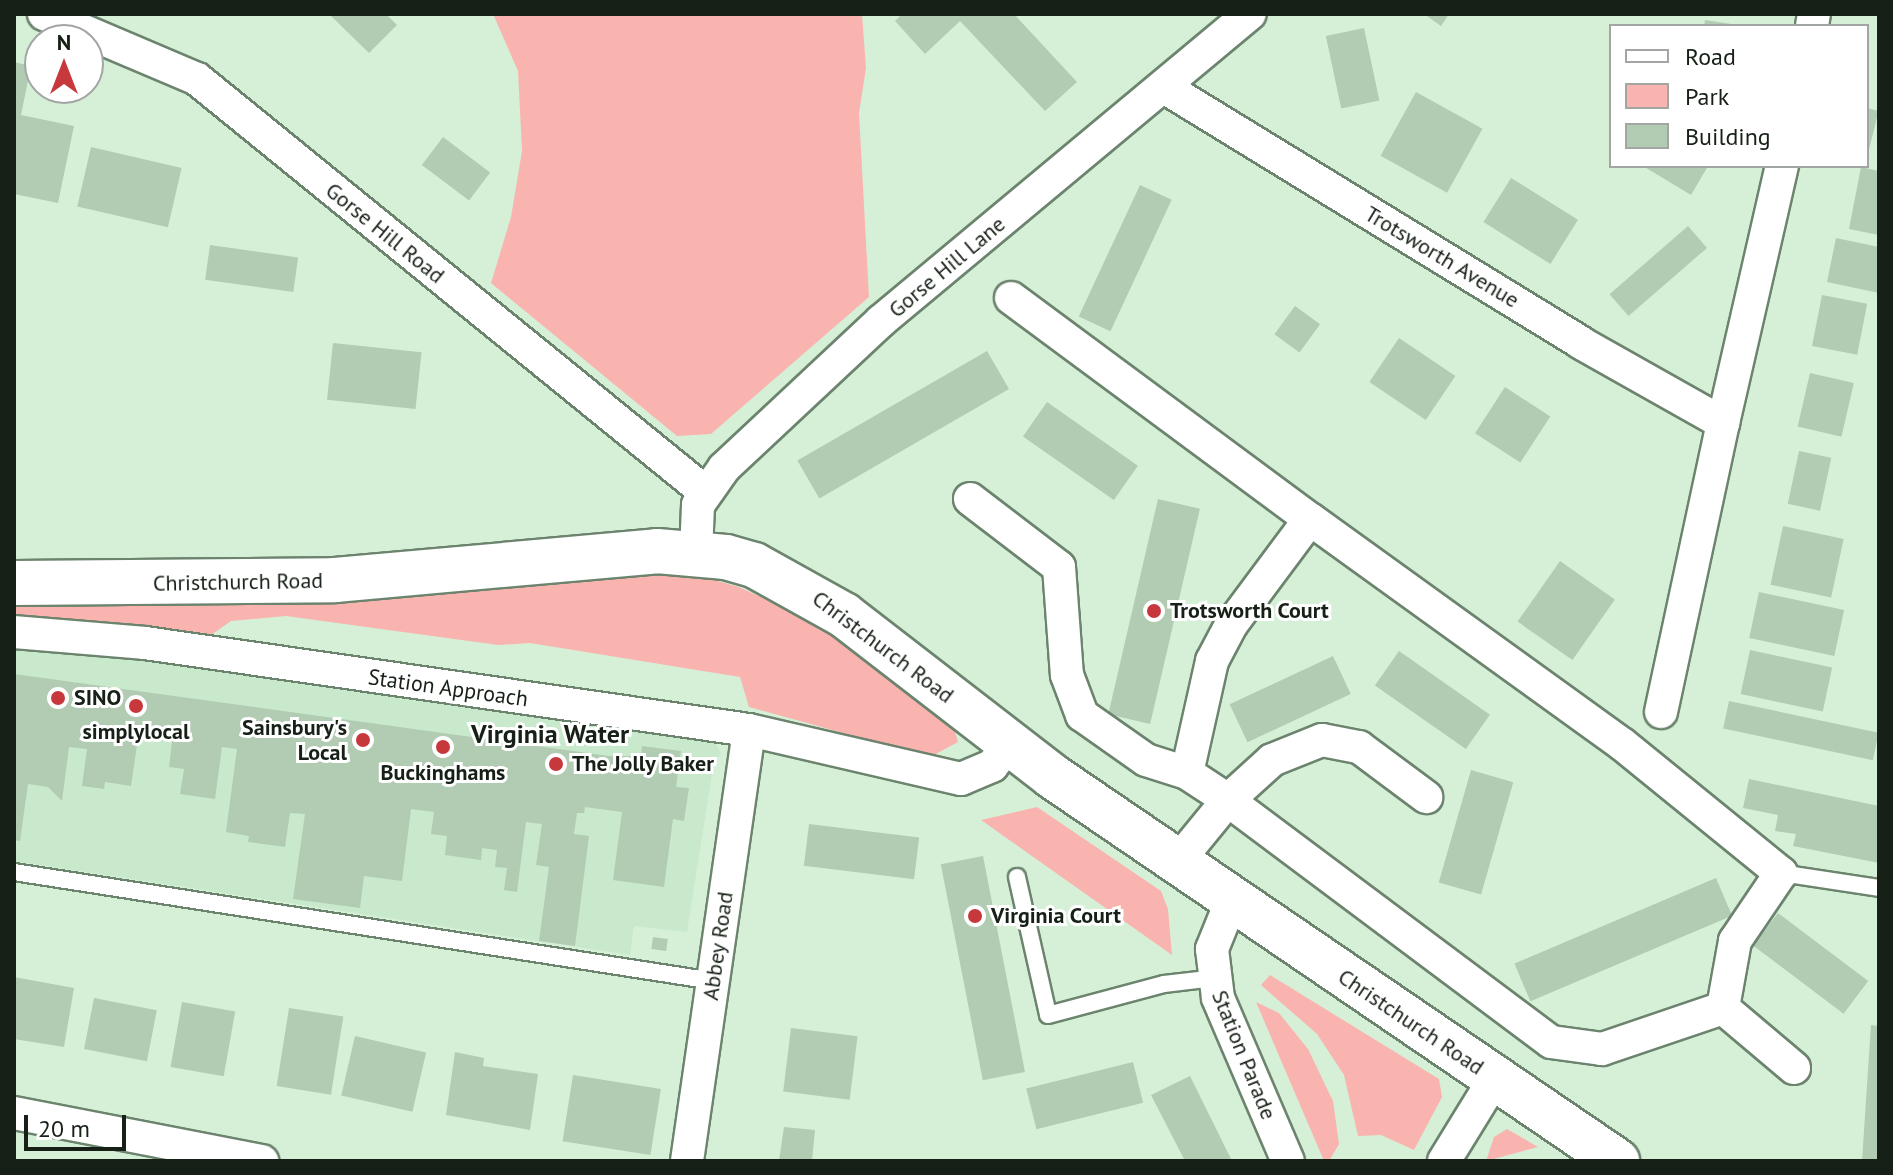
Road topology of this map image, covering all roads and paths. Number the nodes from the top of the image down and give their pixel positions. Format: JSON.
{"nodes":[{"id":1,"x":44,"y":14,"type":"edge"},
{"id":2,"x":1250,"y":14,"type":"edge"},
{"id":3,"x":1164,"y":87,"type":"junction"},
{"id":4,"x":1782,"y":168,"type":"edge"},
{"id":5,"x":1011,"y":298,"type":"dead end"},
{"id":6,"x":1723,"y":423,"type":"junction"},
{"id":7,"x":704,"y":491,"type":"junction"},
{"id":8,"x":970,"y":499,"type":"dead end"},
{"id":9,"x":1310,"y":519,"type":"junction"},
{"id":10,"x":696,"y":553,"type":"junction"},
{"id":11,"x":14,"y":583,"type":"edge"},
{"id":12,"x":14,"y":632,"type":"edge"},
{"id":13,"x":1661,"y":712,"type":"dead end"},
{"id":14,"x":749,"y":730,"type":"junction"},
{"id":15,"x":1009,"y":744,"type":"junction"},
{"id":16,"x":1187,"y":773,"type":"junction"},
{"id":17,"x":1426,"y":797,"type":"dead end"},
{"id":18,"x":1228,"y":800,"type":"junction"},
{"id":19,"x":1178,"y":861,"type":"junction"},
{"id":20,"x":14,"y":872,"type":"edge"},
{"id":21,"x":1781,"y":873,"type":"junction"},
{"id":22,"x":1017,"y":877,"type":"dead end"},
{"id":23,"x":1879,"y":888,"type":"edge"},
{"id":24,"x":1231,"y":902,"type":"junction"},
{"id":25,"x":1214,"y":978,"type":"junction"},
{"id":26,"x":713,"y":981,"type":"junction"},
{"id":27,"x":1723,"y":1008,"type":"junction"},
{"id":28,"x":1794,"y":1068,"type":"dead end"},
{"id":29,"x":1495,"y":1078,"type":"junction"},
{"id":30,"x":14,"y":1113,"type":"edge"},
{"id":31,"x":262,"y":1161,"type":"edge"},
{"id":32,"x":687,"y":1161,"type":"edge"},
{"id":33,"x":1288,"y":1161,"type":"edge"},
{"id":34,"x":1444,"y":1161,"type":"edge"},
{"id":35,"x":1617,"y":1161,"type":"edge"}],
"edges":[{"from":1,"to":7,"type":"street","name":"Gorse Hill Road"},
{"from":2,"to":3,"type":"street","name":"Gorse Hill Lane"},
{"from":3,"to":6,"type":"street","name":"Trotsworth Avenue"},
{"from":3,"to":7,"type":"street","name":"Gorse Hill Lane"},
{"from":4,"to":6,"type":"street"},
{"from":5,"to":9,"type":"street"},
{"from":6,"to":13,"type":"street"},
{"from":7,"to":10,"type":"street"},
{"from":8,"to":16,"type":"street"},
{"from":9,"to":16,"type":"street"},
{"from":9,"to":21,"type":"street"},
{"from":10,"to":11,"type":"main road","name":"Christchurch Road"},
{"from":10,"to":15,"type":"main road","name":"Christchurch Road"},
{"from":12,"to":14,"type":"street","name":"Station Approach"},
{"from":14,"to":15,"type":"street","name":"Station Approach"},
{"from":14,"to":26,"type":"street","name":"Abbey Road"},
{"from":15,"to":19,"type":"main road","name":"Christchurch Road"},
{"from":16,"to":18,"type":"street"},
{"from":17,"to":18,"type":"street"},
{"from":18,"to":19,"type":"street"},
{"from":18,"to":27,"type":"street"},
{"from":19,"to":24,"type":"main road","name":"Christchurch Road"},
{"from":20,"to":26,"type":"lane"},
{"from":21,"to":23,"type":"lane"},
{"from":21,"to":27,"type":"street"},
{"from":22,"to":25,"type":"lane"},
{"from":24,"to":25,"type":"street","name":"Station Parade"},
{"from":24,"to":29,"type":"main road","name":"Christchurch Road"},
{"from":25,"to":33,"type":"street","name":"Station Parade"},
{"from":26,"to":32,"type":"street","name":"Abbey Road"},
{"from":27,"to":28,"type":"street"},
{"from":29,"to":34,"type":"street"},
{"from":29,"to":35,"type":"main road","name":"Christchurch Road"},
{"from":30,"to":31,"type":"street"}]}
